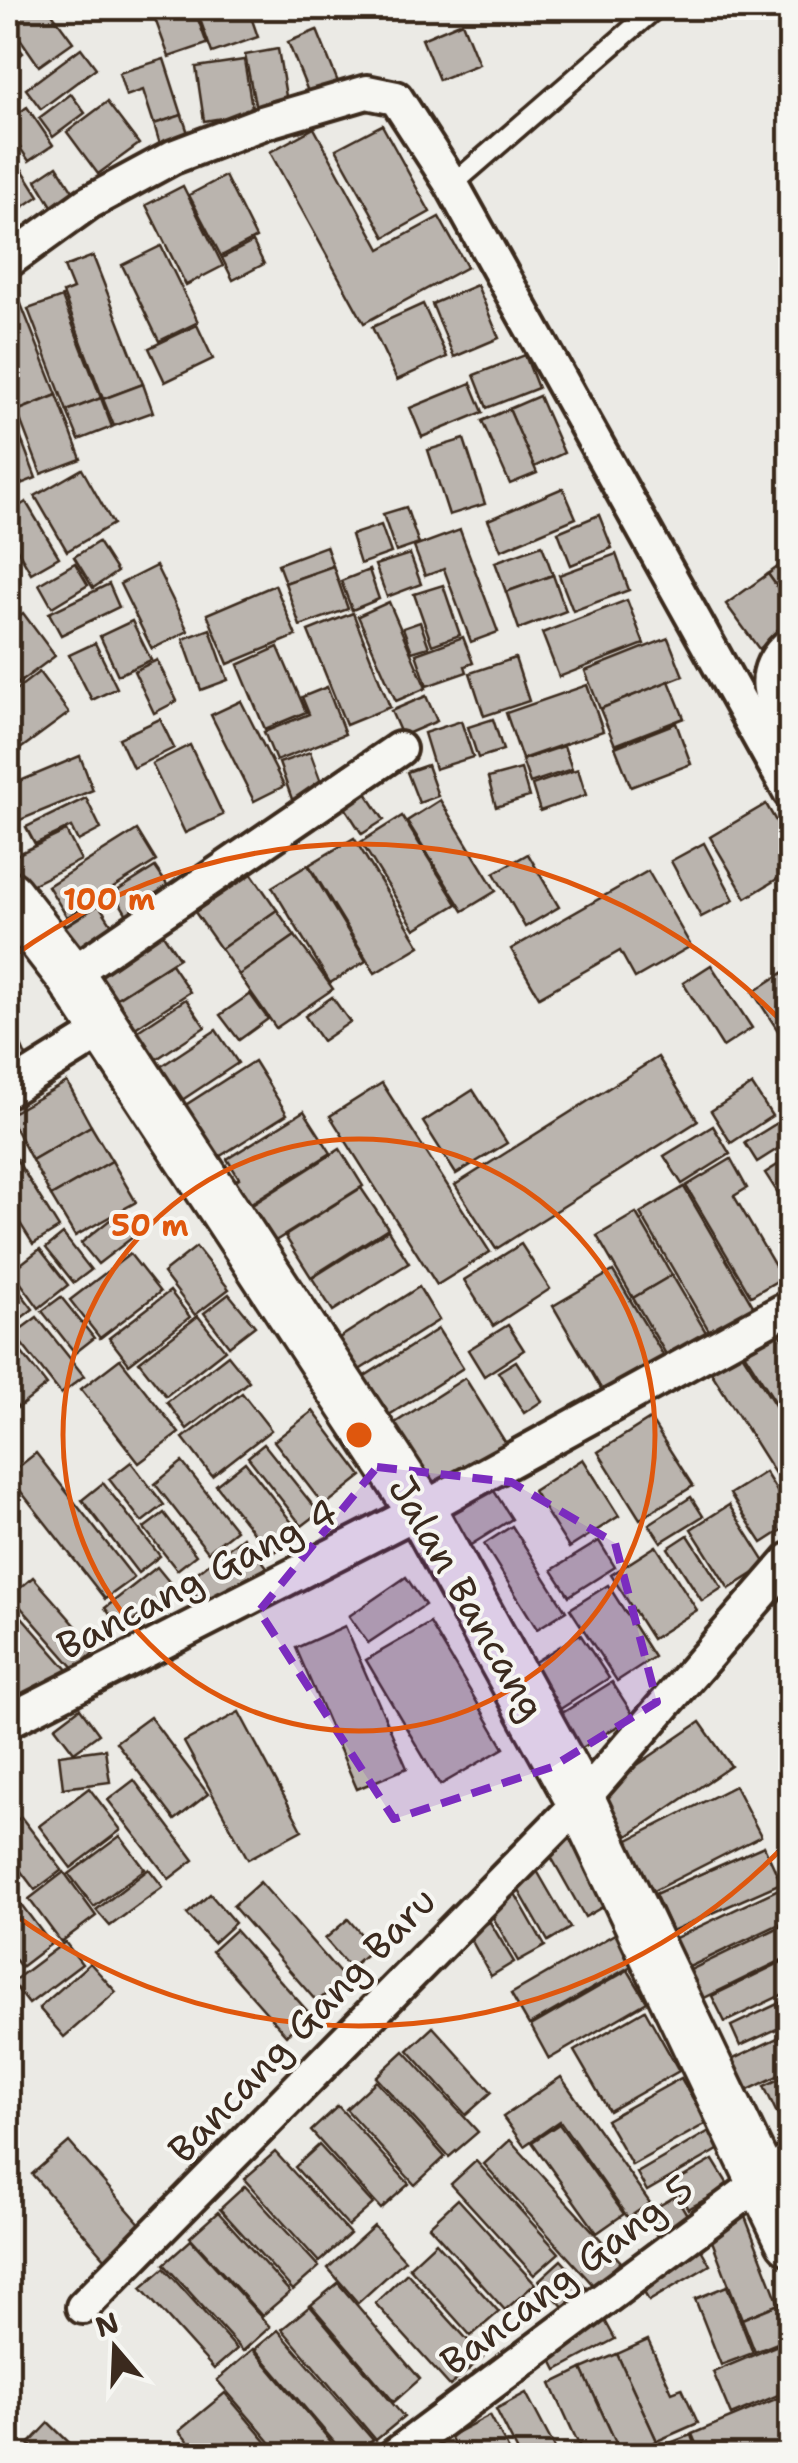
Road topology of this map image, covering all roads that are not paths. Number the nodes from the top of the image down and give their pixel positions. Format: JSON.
{"nodes":[{"id":1,"x":656,"y":8,"type":"edge"},
{"id":2,"x":452,"y":185,"type":"junction"},
{"id":3,"x":8,"y":261,"type":"edge"},
{"id":4,"x":790,"y":644,"type":"edge"},
{"id":5,"x":790,"y":734,"type":"edge"},
{"id":6,"x":398,"y":749,"type":"dead end"},
{"id":7,"x":790,"y":792,"type":"edge"},
{"id":8,"x":8,"y":895,"type":"edge"},
{"id":9,"x":70,"y":975,"type":"junction"},
{"id":10,"x":106,"y":1029,"type":"junction"},
{"id":11,"x":8,"y":1090,"type":"edge"},
{"id":12,"x":790,"y":1307,"type":"edge"},
{"id":13,"x":421,"y":1510,"type":"junction"},
{"id":14,"x":790,"y":1560,"type":"edge"},
{"id":15,"x":8,"y":1721,"type":"edge"},
{"id":16,"x":581,"y":1802,"type":"junction"},
{"id":17,"x":776,"y":2170,"type":"edge"},
{"id":18,"x":790,"y":2240,"type":"edge"},
{"id":19,"x":83,"y":2307,"type":"dead end"},
{"id":20,"x":394,"y":2456,"type":"edge"}],
"edges":[{"from":1,"to":2,"type":"lane"},
{"from":2,"to":3,"type":"street"},
{"from":2,"to":7,"type":"street"},
{"from":4,"to":5,"type":"street"},
{"from":6,"to":9,"type":"street"},
{"from":8,"to":9,"type":"street","name":"Jalan Bancang"},
{"from":9,"to":10,"type":"street","name":"Jalan Bancang"},
{"from":10,"to":11,"type":"street"},
{"from":10,"to":13,"type":"street","name":"Jalan Bancang"},
{"from":12,"to":13,"type":"street","name":"Bancang Gang 4"},
{"from":13,"to":15,"type":"street","name":"Bancang Gang 4"},
{"from":13,"to":16,"type":"street","name":"Jalan Bancang"},
{"from":14,"to":16,"type":"street","name":"Bancang Gang Baru"},
{"from":16,"to":17,"type":"street","name":"Jalan Bancang"},
{"from":16,"to":19,"type":"street","name":"Bancang Gang Baru"},
{"from":17,"to":18,"type":"street","name":"Jalan Bancang"},
{"from":17,"to":20,"type":"street","name":"Bancang Gang 5"}]}
